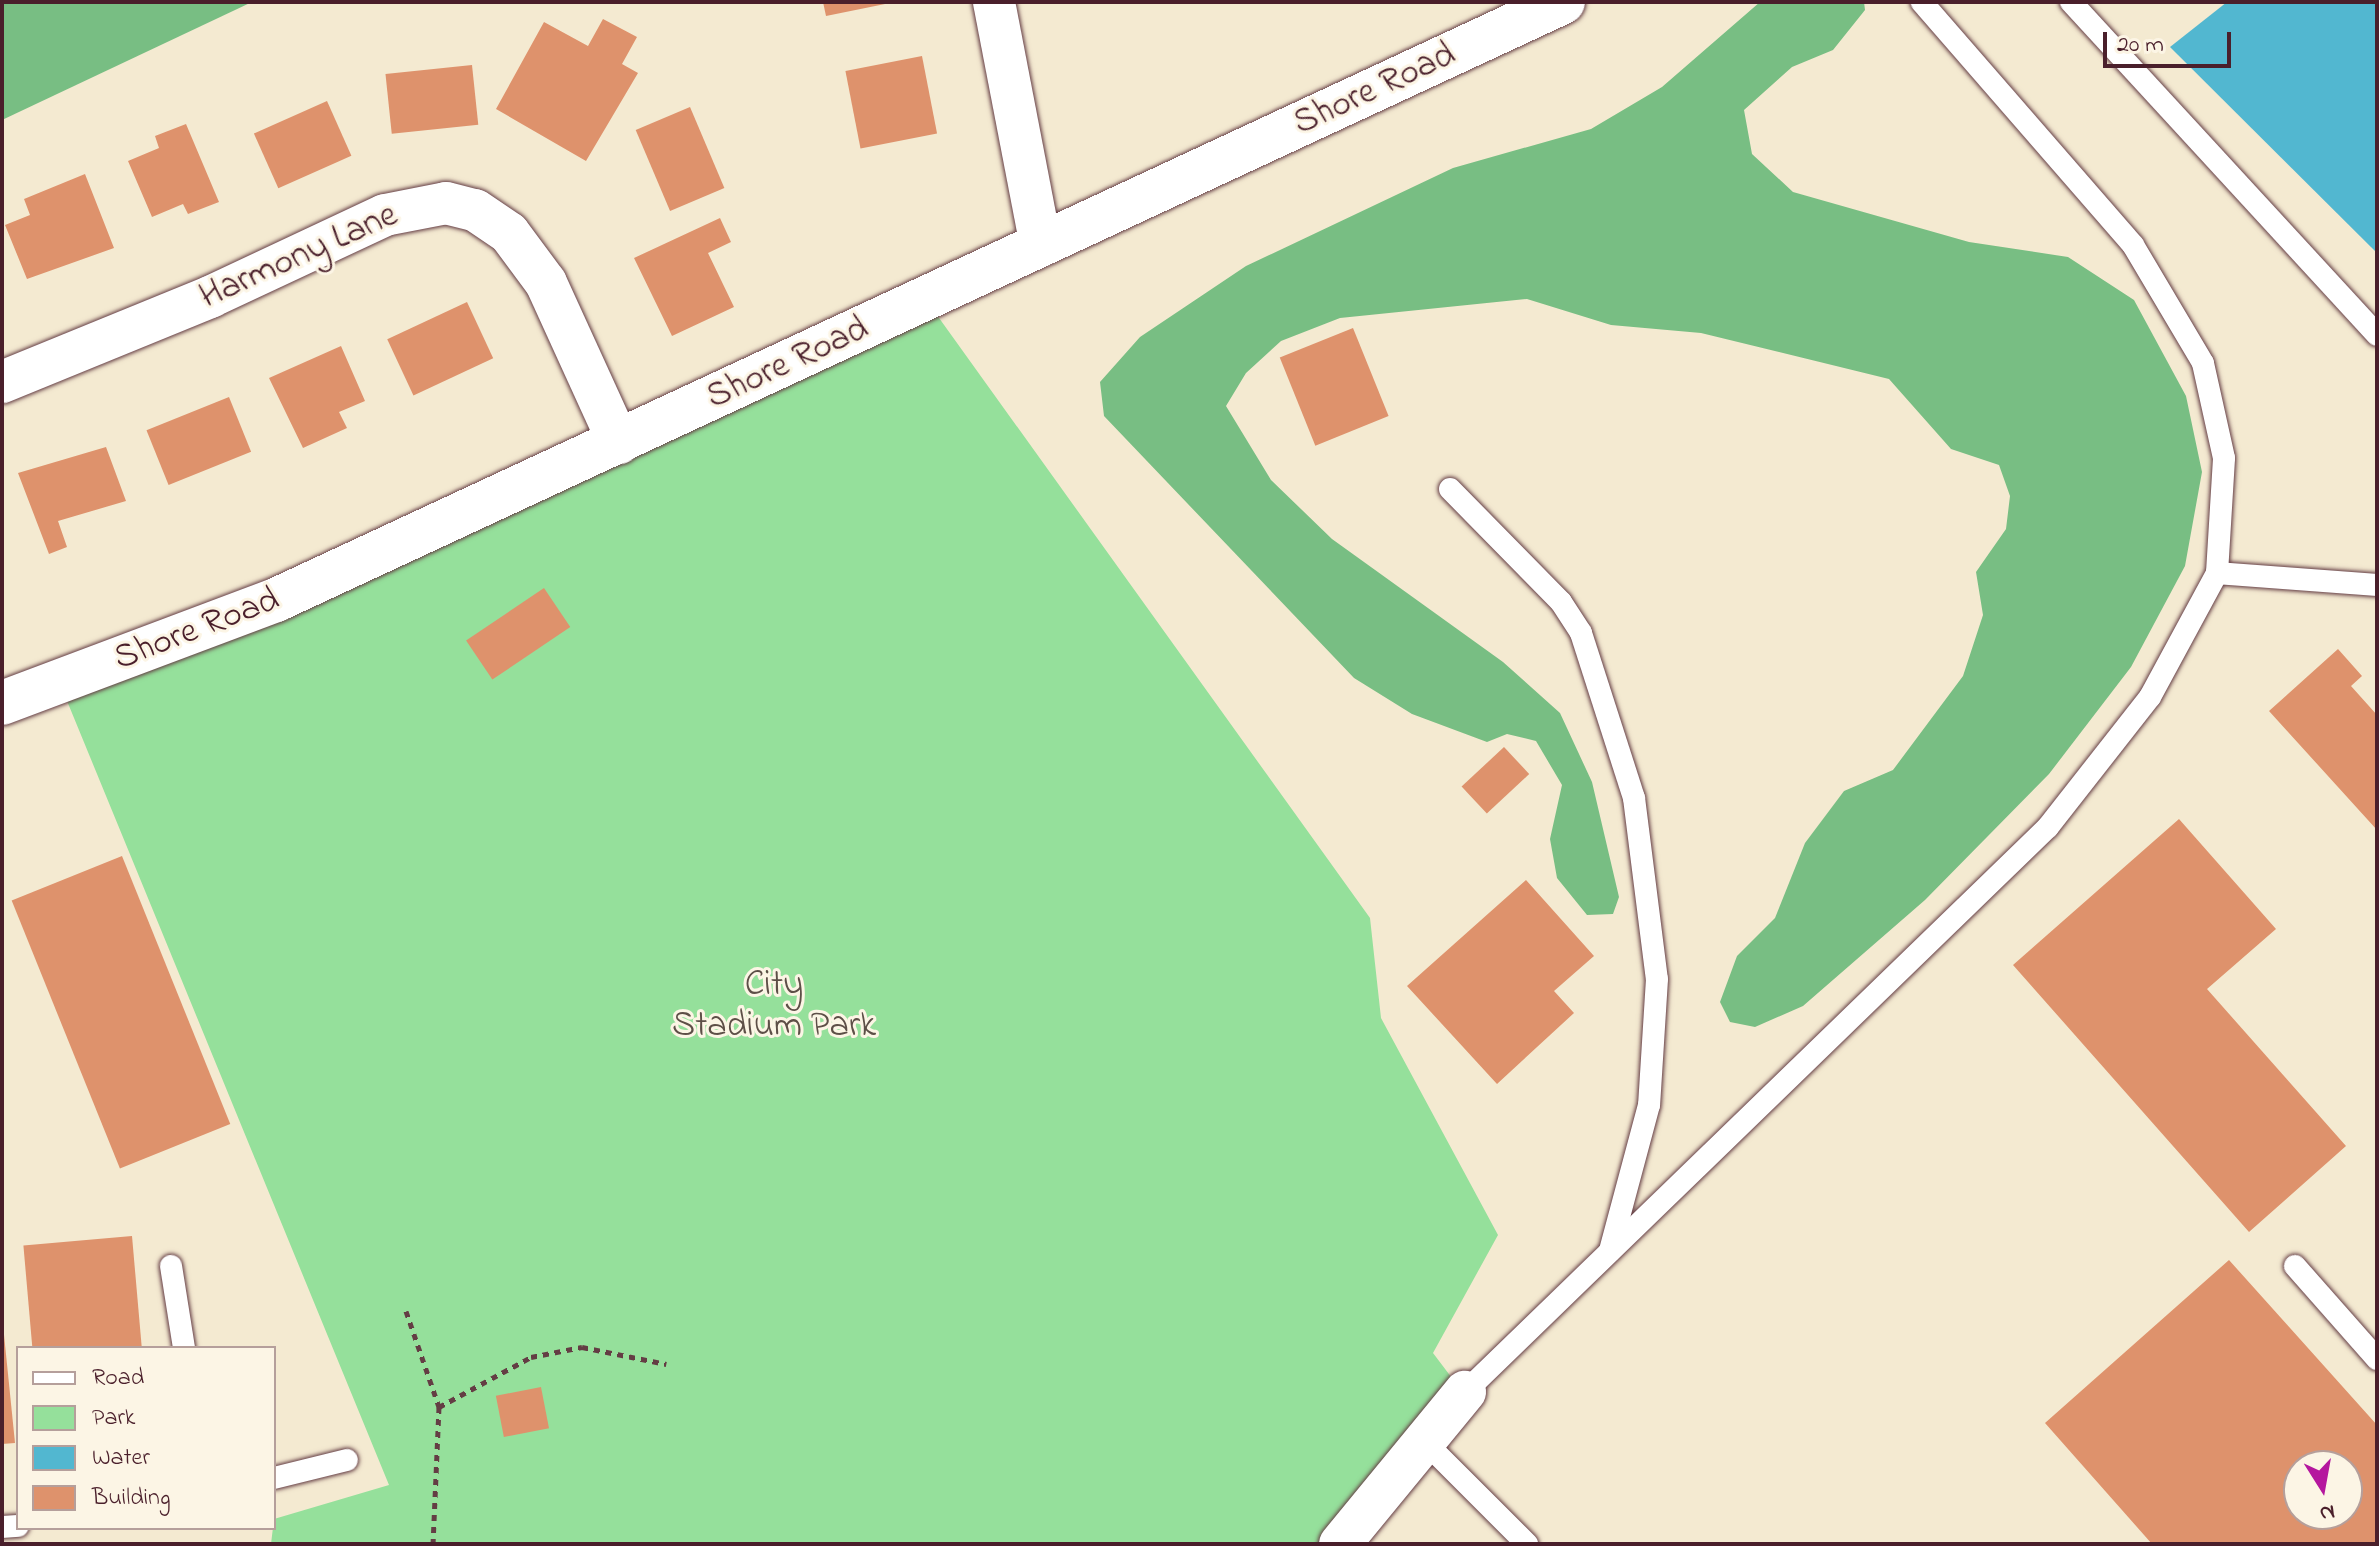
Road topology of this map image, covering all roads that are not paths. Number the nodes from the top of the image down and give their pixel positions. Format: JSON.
{"nodes":[{"id":1,"x":994,"y":2,"type":"edge"},
{"id":2,"x":1563,"y":2,"type":"edge"},
{"id":3,"x":1922,"y":2,"type":"edge"},
{"id":4,"x":2071,"y":2,"type":"edge"},
{"id":5,"x":1041,"y":246,"type":"junction"},
{"id":6,"x":2377,"y":335,"type":"edge"},
{"id":7,"x":2,"y":382,"type":"edge"},
{"id":8,"x":619,"y":443,"type":"junction"},
{"id":9,"x":1450,"y":489,"type":"dead end"},
{"id":10,"x":2217,"y":573,"type":"junction"},
{"id":11,"x":2377,"y":585,"type":"edge"},
{"id":12,"x":2,"y":703,"type":"edge"},
{"id":13,"x":1609,"y":1252,"type":"junction"},
{"id":14,"x":171,"y":1266,"type":"dead end"},
{"id":15,"x":2295,"y":1266,"type":"dead end"},
{"id":16,"x":184,"y":1346,"type":"edge"},
{"id":17,"x":2377,"y":1359,"type":"edge"},
{"id":18,"x":1465,"y":1392,"type":"joint"},
{"id":19,"x":1426,"y":1443,"type":"junction"},
{"id":20,"x":347,"y":1460,"type":"dead end"},
{"id":21,"x":276,"y":1478,"type":"edge"},
{"id":22,"x":1340,"y":1544,"type":"edge"},
{"id":23,"x":1527,"y":1544,"type":"edge"}],
"edges":[{"from":1,"to":5,"type":"street"},
{"from":2,"to":5,"type":"main road","name":"Shore Road"},
{"from":3,"to":10,"type":"lane"},
{"from":4,"to":6,"type":"lane"},
{"from":5,"to":8,"type":"main road","name":"Shore Road"},
{"from":7,"to":8,"type":"street","name":"Harmony Lane"},
{"from":8,"to":12,"type":"main road","name":"Shore Road"},
{"from":9,"to":13,"type":"lane"},
{"from":10,"to":11,"type":"lane"},
{"from":10,"to":13,"type":"lane"},
{"from":13,"to":18,"type":"lane"},
{"from":14,"to":16,"type":"lane"},
{"from":15,"to":17,"type":"lane"},
{"from":18,"to":19,"type":"street"},
{"from":19,"to":22,"type":"street"},
{"from":19,"to":23,"type":"lane"},
{"from":20,"to":21,"type":"lane"}]}
